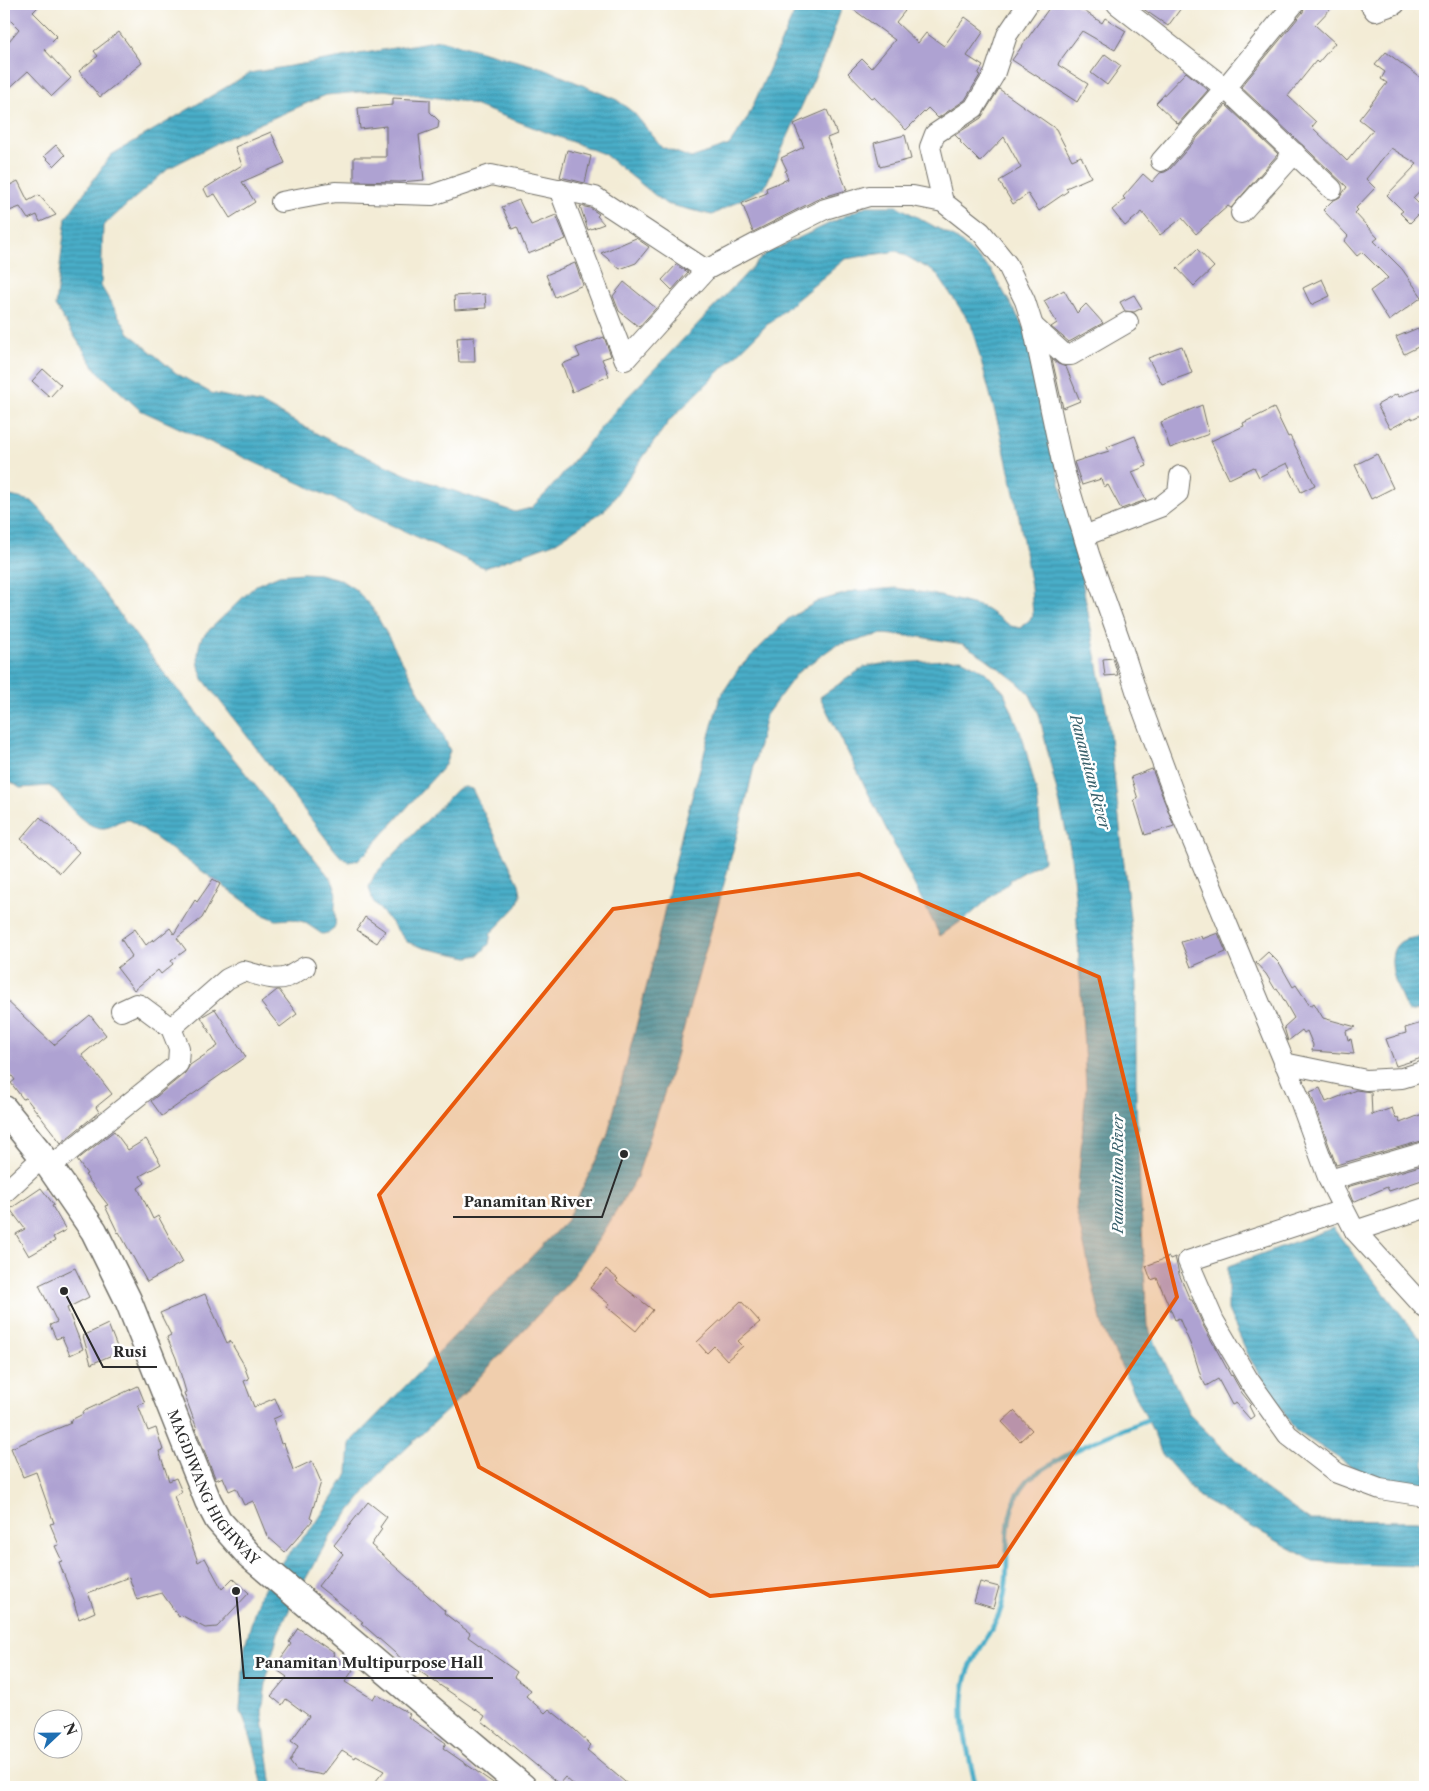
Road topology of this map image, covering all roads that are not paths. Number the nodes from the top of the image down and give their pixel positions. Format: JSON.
{"nodes":[{"id":1,"x":1028,"y":4,"type":"edge"},
{"id":2,"x":1117,"y":4,"type":"edge"},
{"id":3,"x":1294,"y":4,"type":"edge"},
{"id":4,"x":1370,"y":4,"type":"edge"},
{"id":5,"x":1395,"y":4,"type":"edge"},
{"id":6,"x":1225,"y":88,"type":"junction"},
{"id":7,"x":1295,"y":152,"type":"junction"},
{"id":8,"x":1161,"y":161,"type":"dead end"},
{"id":9,"x":560,"y":189,"type":"junction"},
{"id":10,"x":1332,"y":189,"type":"dead end"},
{"id":11,"x":281,"y":202,"type":"dead end"},
{"id":12,"x":943,"y":202,"type":"junction"},
{"id":13,"x":1240,"y":213,"type":"dead end"},
{"id":14,"x":706,"y":270,"type":"junction"},
{"id":15,"x":1128,"y":322,"type":"dead end"},
{"id":16,"x":1032,"y":326,"type":"junction"},
{"id":17,"x":1180,"y":476,"type":"dead end"},
{"id":18,"x":1084,"y":536,"type":"junction"},
{"id":19,"x":305,"y":967,"type":"dead end"},
{"id":20,"x":121,"y":1011,"type":"dead end"},
{"id":21,"x":170,"y":1028,"type":"junction"},
{"id":22,"x":1284,"y":1063,"type":"junction"},
{"id":23,"x":1425,"y":1070,"type":"edge"},
{"id":24,"x":4,"y":1109,"type":"edge"},
{"id":25,"x":1425,"y":1152,"type":"edge"},
{"id":26,"x":46,"y":1162,"type":"junction"},
{"id":27,"x":1329,"y":1180,"type":"junction"},
{"id":28,"x":4,"y":1193,"type":"edge"},
{"id":29,"x":1425,"y":1208,"type":"edge"},
{"id":30,"x":1343,"y":1210,"type":"junction"},
{"id":31,"x":1355,"y":1231,"type":"junction"},
{"id":32,"x":1425,"y":1308,"type":"edge"},
{"id":33,"x":1425,"y":1496,"type":"edge"},
{"id":34,"x":523,"y":1787,"type":"edge"}],
"edges":[{"from":1,"to":12,"type":"street"},
{"from":2,"to":6,"type":"street"},
{"from":3,"to":6,"type":"street"},
{"from":4,"to":5,"type":"street"},
{"from":6,"to":7,"type":"street"},
{"from":6,"to":8,"type":"street"},
{"from":7,"to":10,"type":"street"},
{"from":7,"to":13,"type":"street"},
{"from":9,"to":11,"type":"street"},
{"from":9,"to":14,"type":"street"},
{"from":9,"to":14,"type":"street"},
{"from":12,"to":14,"type":"street"},
{"from":12,"to":16,"type":"street"},
{"from":15,"to":16,"type":"street"},
{"from":16,"to":18,"type":"street"},
{"from":17,"to":18,"type":"street"},
{"from":18,"to":22,"type":"street"},
{"from":19,"to":21,"type":"street"},
{"from":20,"to":21,"type":"street"},
{"from":21,"to":26,"type":"street"},
{"from":22,"to":23,"type":"street"},
{"from":22,"to":27,"type":"street"},
{"from":24,"to":26,"type":"main road","name":"MAGDIWANG HIGHWAY"},
{"from":25,"to":27,"type":"street"},
{"from":26,"to":28,"type":"street"},
{"from":26,"to":34,"type":"main road","name":"MAGDIWANG HIGHWAY"},
{"from":27,"to":30,"type":"street"},
{"from":29,"to":31,"type":"street"},
{"from":30,"to":31,"type":"street"},
{"from":30,"to":33,"type":"street"},
{"from":31,"to":32,"type":"street"}]}
